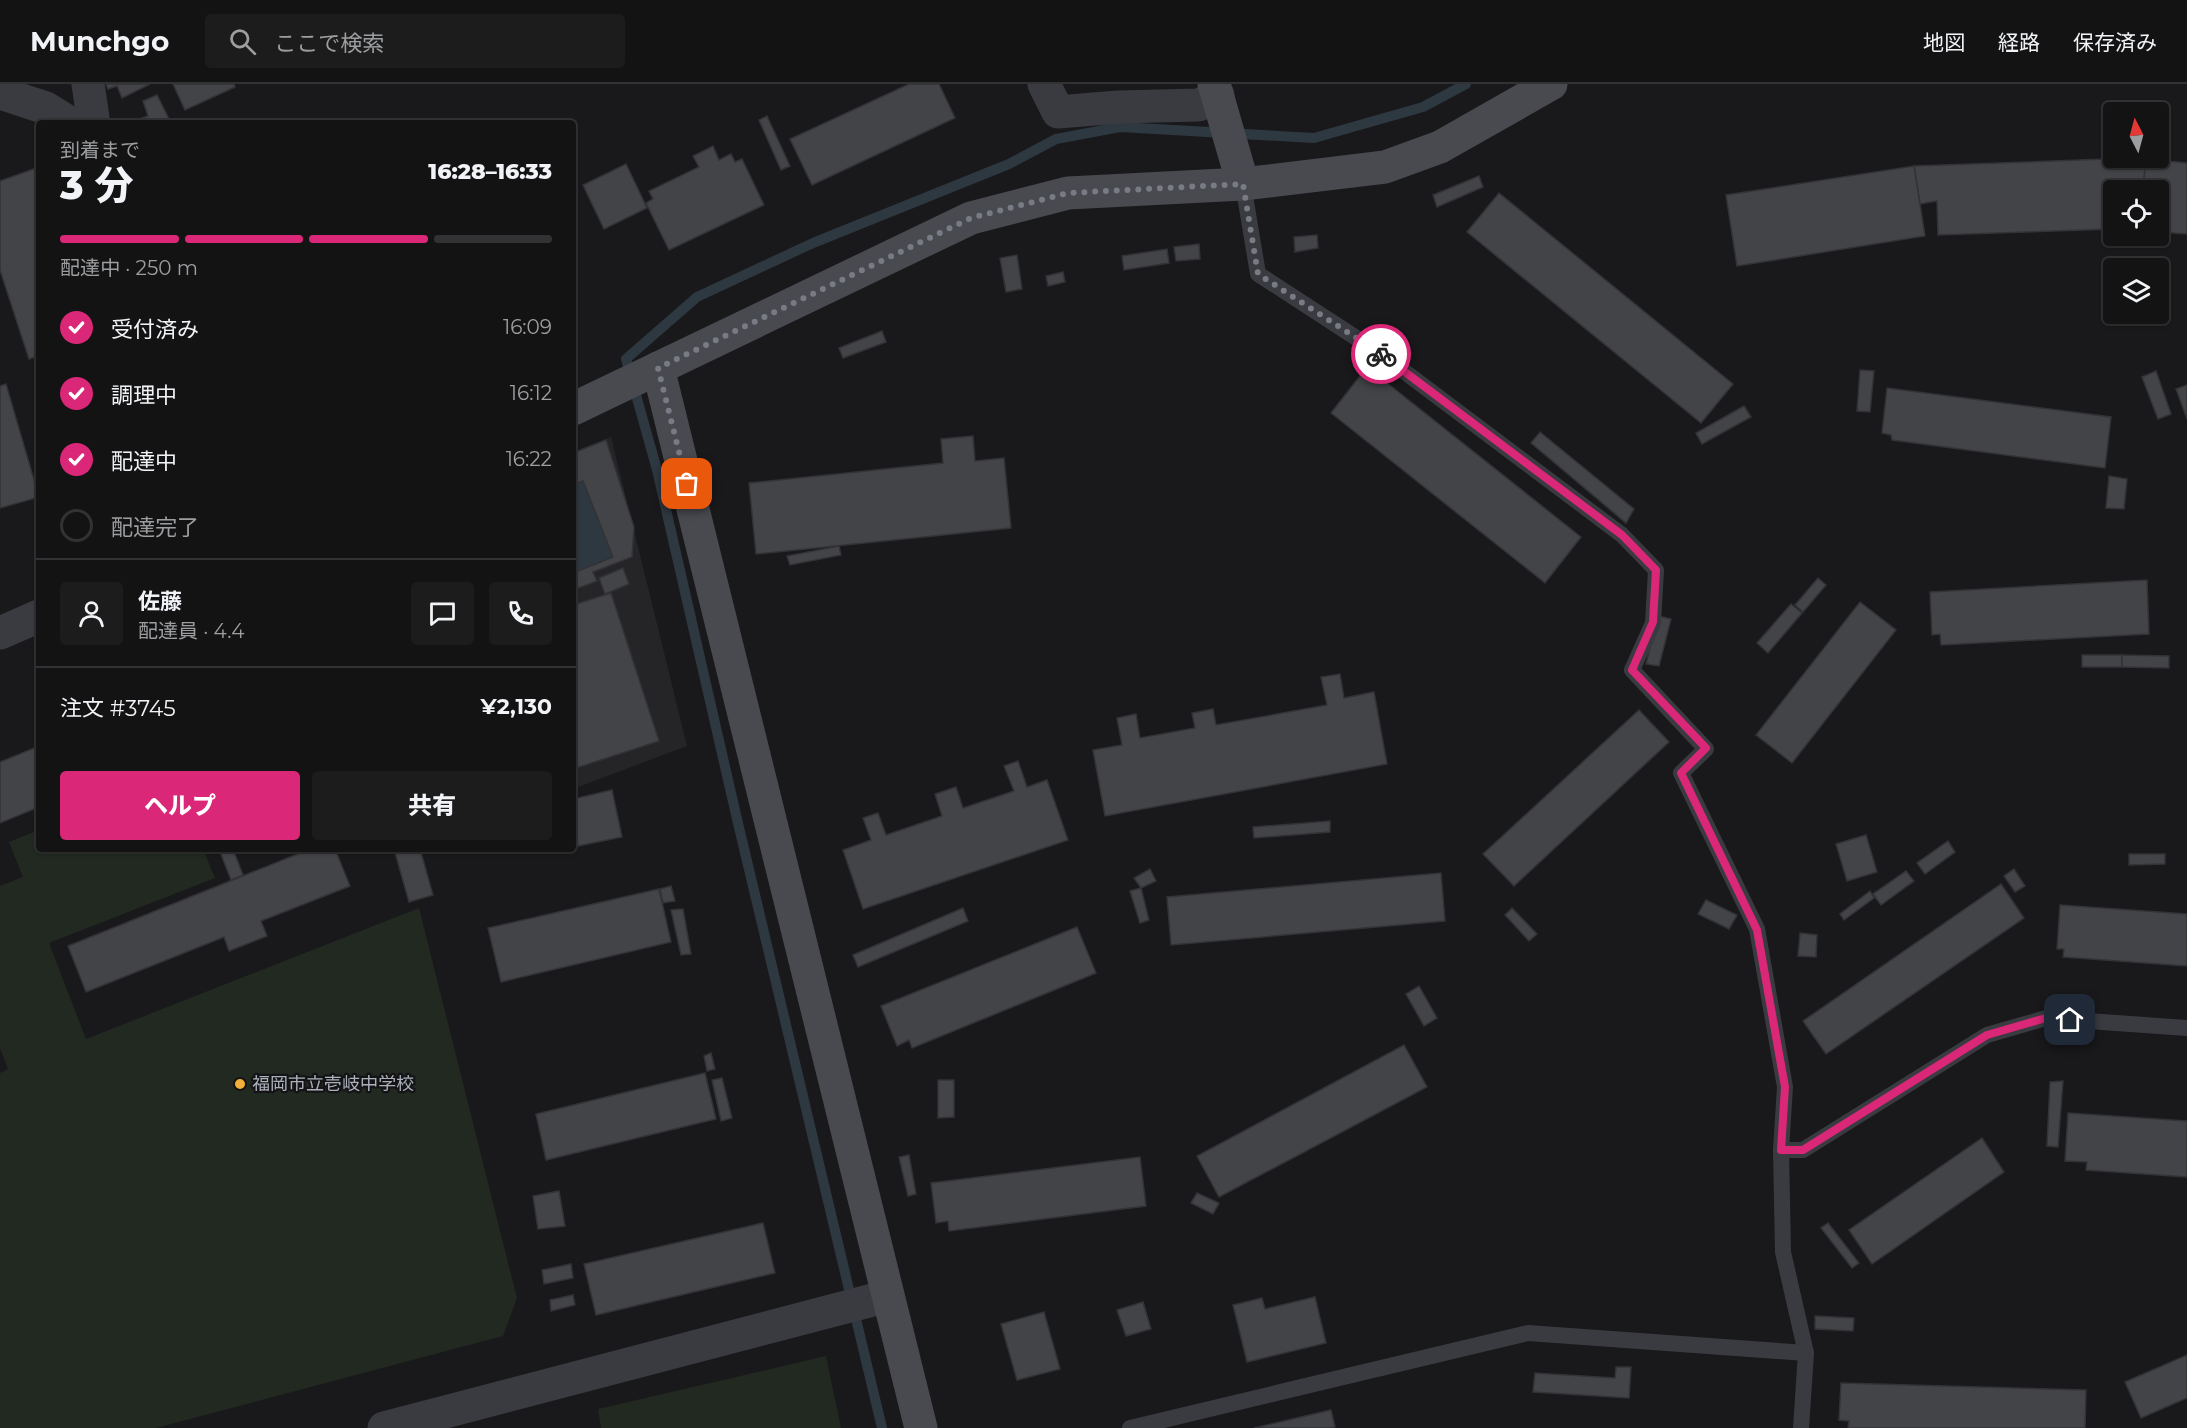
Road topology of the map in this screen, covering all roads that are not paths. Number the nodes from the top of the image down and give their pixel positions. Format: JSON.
{"nodes":[{"id":1,"x":88,"y":84,"type":"edge"},
{"id":2,"x":1044,"y":84,"type":"edge"},
{"id":3,"x":1551,"y":84,"type":"edge"},
{"id":4,"x":0,"y":93,"type":"edge"},
{"id":5,"x":1219,"y":98,"type":"edge"},
{"id":6,"x":65,"y":120,"type":"edge"},
{"id":7,"x":91,"y":120,"type":"edge"},
{"id":8,"x":1243,"y":184,"type":"junction"},
{"id":9,"x":658,"y":368,"type":"junction"},
{"id":10,"x":576,"y":408,"type":"edge"},
{"id":11,"x":36,"y":617,"type":"edge"},
{"id":12,"x":0,"y":633,"type":"edge"},
{"id":13,"x":2187,"y":1028,"type":"edge"},
{"id":14,"x":1781,"y":1150,"type":"junction"},
{"id":15,"x":878,"y":1298,"type":"junction"},
{"id":16,"x":1806,"y":1353,"type":"junction"},
{"id":17,"x":384,"y":1428,"type":"edge"},
{"id":18,"x":921,"y":1428,"type":"edge"},
{"id":19,"x":1130,"y":1428,"type":"edge"},
{"id":20,"x":1801,"y":1428,"type":"edge"}],
"edges":[{"from":1,"to":7,"type":"street"},
{"from":2,"to":5,"type":"street"},
{"from":3,"to":8,"type":"street"},
{"from":4,"to":6,"type":"street"},
{"from":5,"to":8,"type":"street"},
{"from":8,"to":9,"type":"street"},
{"from":8,"to":14,"type":"lane"},
{"from":9,"to":10,"type":"street"},
{"from":9,"to":15,"type":"street"},
{"from":11,"to":12,"type":"street"},
{"from":13,"to":14,"type":"lane"},
{"from":14,"to":16,"type":"lane"},
{"from":15,"to":17,"type":"street"},
{"from":15,"to":18,"type":"street"},
{"from":16,"to":19,"type":"lane"},
{"from":16,"to":20,"type":"lane"}]}
